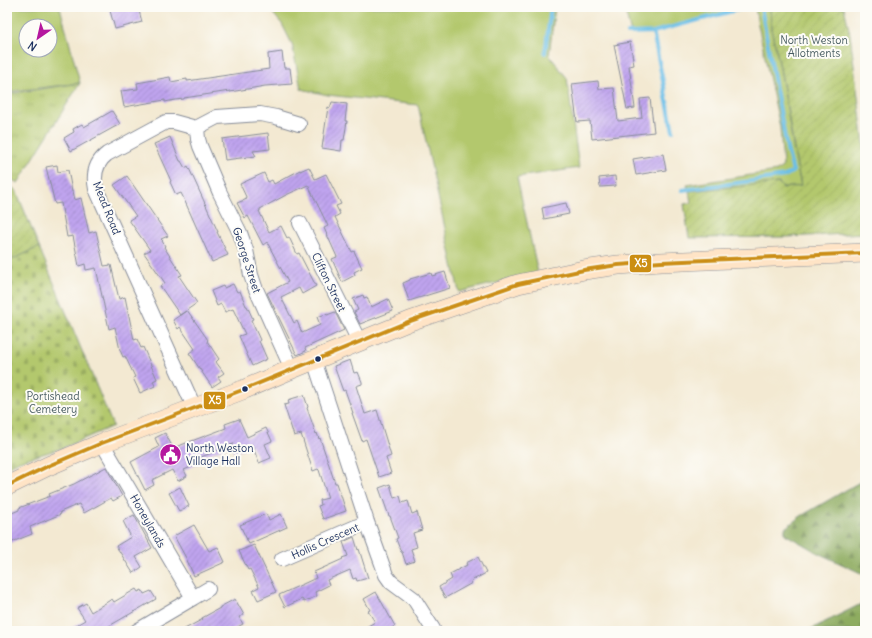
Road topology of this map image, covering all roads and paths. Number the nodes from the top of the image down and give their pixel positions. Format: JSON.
{"nodes":[{"id":1,"x":300,"y":122,"type":"dead end"},
{"id":2,"x":197,"y":128,"type":"junction"},
{"id":3,"x":299,"y":221,"type":"dead end"},
{"id":4,"x":865,"y":253,"type":"edge"},
{"id":5,"x":359,"y":341,"type":"junction"},
{"id":6,"x":314,"y":360,"type":"junction"},
{"id":7,"x":292,"y":369,"type":"junction"},
{"id":8,"x":195,"y":409,"type":"junction"},
{"id":9,"x":102,"y":443,"type":"junction"},
{"id":10,"x":7,"y":486,"type":"edge"},
{"id":11,"x":367,"y":522,"type":"junction"},
{"id":12,"x":283,"y":560,"type":"dead end"},
{"id":13,"x":208,"y":589,"type":"dead end"},
{"id":14,"x":193,"y":598,"type":"junction"},
{"id":15,"x":137,"y":631,"type":"edge"},
{"id":16,"x":433,"y":631,"type":"edge"}],
"edges":[{"from":1,"to":2,"type":"street"},
{"from":2,"to":7,"type":"street","name":"George Street"},
{"from":2,"to":8,"type":"street","name":"Mead Road"},
{"from":3,"to":5,"type":"street","name":"Clifton Street"},
{"from":4,"to":5,"type":"main road"},
{"from":5,"to":6,"type":"main road"},
{"from":6,"to":7,"type":"main road"},
{"from":6,"to":11,"type":"street"},
{"from":7,"to":8,"type":"main road"},
{"from":8,"to":9,"type":"main road"},
{"from":9,"to":10,"type":"main road"},
{"from":9,"to":14,"type":"street","name":"Honeylands"},
{"from":11,"to":12,"type":"street","name":"Hollis Crescent"},
{"from":11,"to":16,"type":"street"},
{"from":13,"to":14,"type":"street"},
{"from":14,"to":15,"type":"street"}]}
